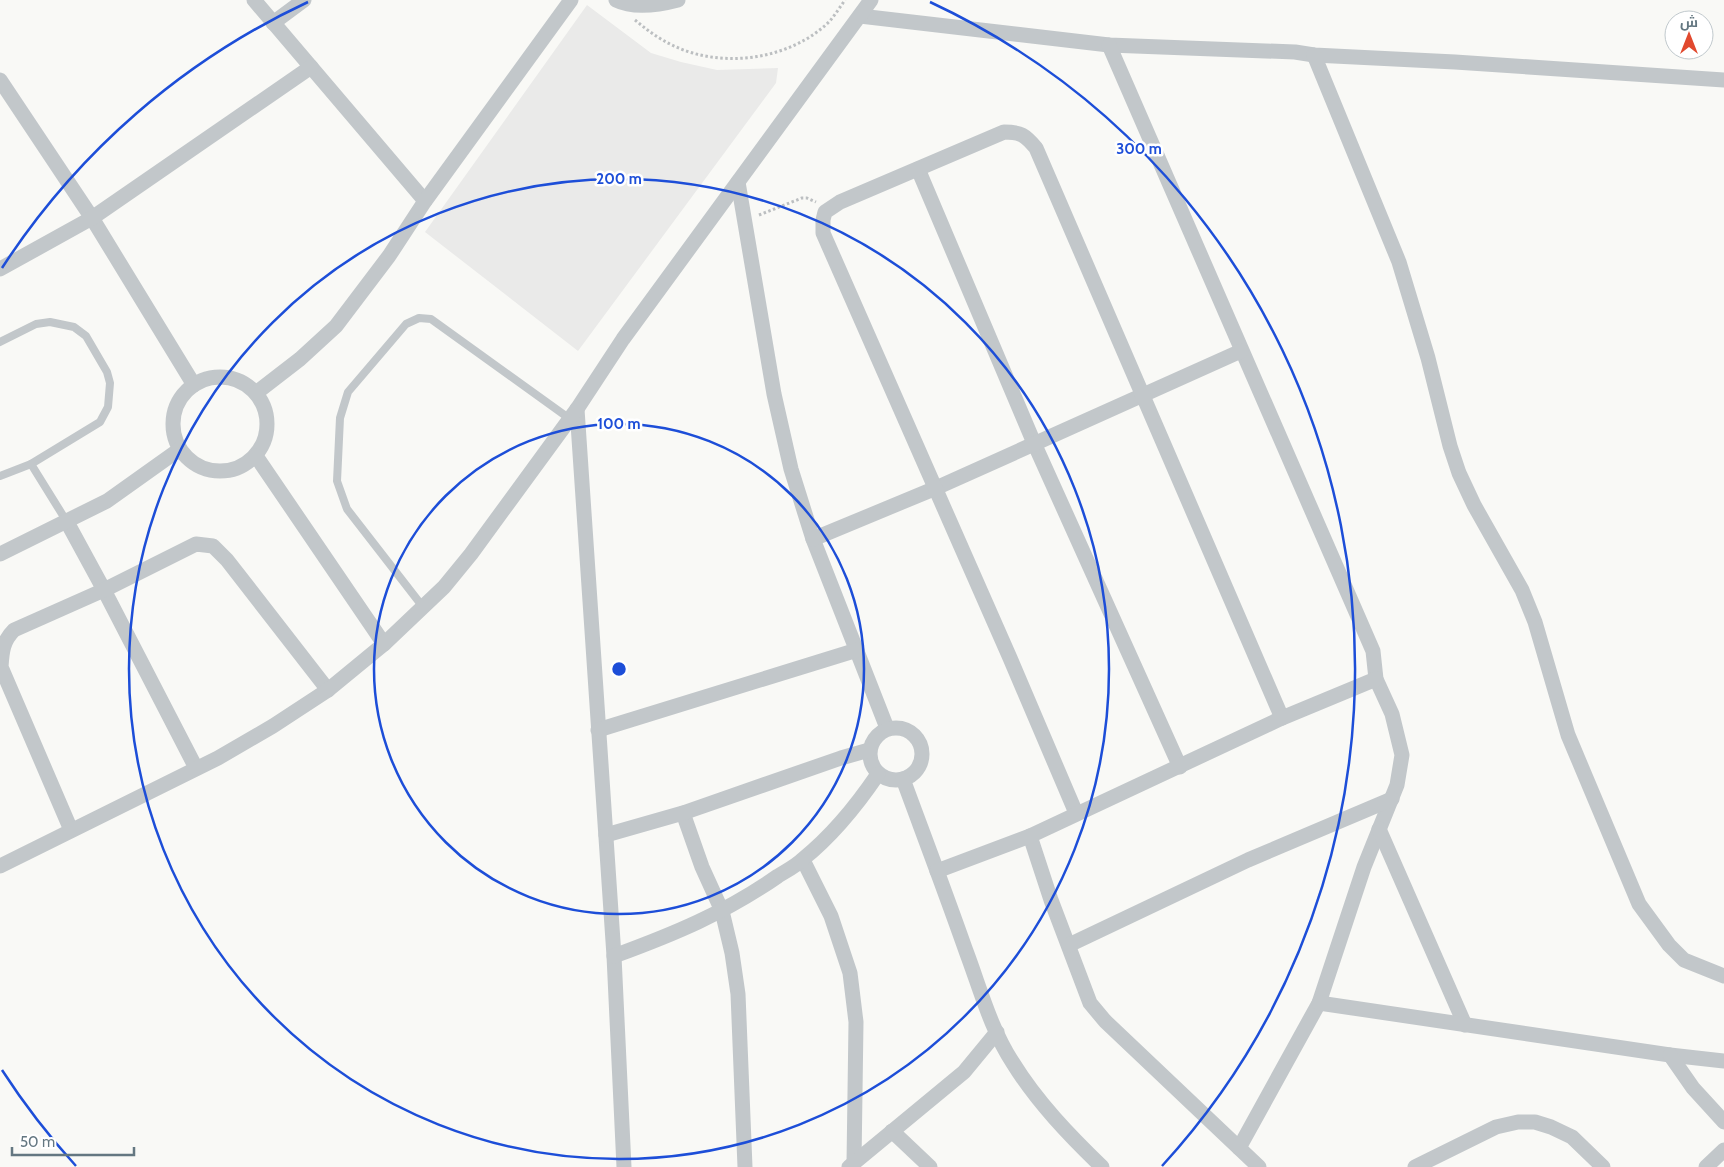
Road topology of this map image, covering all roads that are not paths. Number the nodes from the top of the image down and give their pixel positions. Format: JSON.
{"nodes":[{"id":1,"x":254,"y":0,"type":"edge"},
{"id":2,"x":304,"y":0,"type":"edge"},
{"id":3,"x":571,"y":0,"type":"edge"},
{"id":4,"x":678,"y":0,"type":"edge"},
{"id":5,"x":871,"y":0,"type":"edge"},
{"id":6,"x":618,"y":1,"type":"edge"},
{"id":7,"x":860,"y":16,"type":"junction"},
{"id":8,"x":273,"y":23,"type":"junction"},
{"id":9,"x":1109,"y":45,"type":"junction"},
{"id":10,"x":1314,"y":55,"type":"junction"},
{"id":11,"x":311,"y":67,"type":"junction"},
{"id":12,"x":0,"y":80,"type":"edge"},
{"id":13,"x":1724,"y":80,"type":"edge"},
{"id":14,"x":918,"y":168,"type":"junction"},
{"id":15,"x":738,"y":182,"type":"junction"},
{"id":16,"x":425,"y":201,"type":"junction"},
{"id":17,"x":92,"y":218,"type":"junction"},
{"id":18,"x":0,"y":270,"type":"edge"},
{"id":19,"x":0,"y":342,"type":"edge"},
{"id":20,"x":1242,"y":351,"type":"junction"},
{"id":21,"x":194,"y":385,"type":"junction"},
{"id":22,"x":256,"y":393,"type":"junction"},
{"id":23,"x":1143,"y":394,"type":"junction"},
{"id":24,"x":574,"y":414,"type":"junction"},
{"id":25,"x":1034,"y":443,"type":"junction"},
{"id":26,"x":180,"y":449,"type":"junction"},
{"id":27,"x":256,"y":456,"type":"junction"},
{"id":28,"x":31,"y":464,"type":"junction"},
{"id":29,"x":0,"y":476,"type":"edge"},
{"id":30,"x":936,"y":488,"type":"junction"},
{"id":31,"x":67,"y":522,"type":"junction"},
{"id":32,"x":813,"y":539,"type":"junction"},
{"id":33,"x":0,"y":554,"type":"edge"},
{"id":34,"x":104,"y":590,"type":"junction"},
{"id":35,"x":423,"y":608,"type":"junction"},
{"id":36,"x":384,"y":644,"type":"junction"},
{"id":37,"x":857,"y":650,"type":"junction"},
{"id":38,"x":1376,"y":679,"type":"junction"},
{"id":39,"x":328,"y":690,"type":"junction"},
{"id":40,"x":1282,"y":718,"type":"junction"},
{"id":41,"x":887,"y":728,"type":"junction"},
{"id":42,"x":598,"y":730,"type":"junction"},
{"id":43,"x":869,"y":750,"type":"junction"},
{"id":44,"x":1180,"y":766,"type":"junction"},
{"id":45,"x":196,"y":768,"type":"junction"},
{"id":46,"x":878,"y":774,"type":"junction"},
{"id":47,"x":903,"y":779,"type":"junction"},
{"id":48,"x":1392,"y":799,"type":"junction"},
{"id":49,"x":683,"y":813,"type":"junction"},
{"id":50,"x":1076,"y":813,"type":"junction"},
{"id":51,"x":1379,"y":829,"type":"junction"},
{"id":52,"x":71,"y":830,"type":"junction"},
{"id":53,"x":606,"y":835,"type":"junction"},
{"id":54,"x":1030,"y":836,"type":"junction"},
{"id":55,"x":803,"y":860,"type":"junction"},
{"id":56,"x":1,"y":863,"type":"edge"},
{"id":57,"x":937,"y":871,"type":"junction"},
{"id":58,"x":722,"y":911,"type":"junction"},
{"id":59,"x":1069,"y":945,"type":"junction"},
{"id":60,"x":614,"y":956,"type":"junction"},
{"id":61,"x":1724,"y":976,"type":"edge"},
{"id":62,"x":1319,"y":1003,"type":"junction"},
{"id":63,"x":1465,"y":1025,"type":"junction"},
{"id":64,"x":997,"y":1032,"type":"junction"},
{"id":65,"x":1670,"y":1054,"type":"junction"},
{"id":66,"x":1724,"y":1061,"type":"edge"},
{"id":67,"x":1724,"y":1122,"type":"edge"},
{"id":68,"x":892,"y":1131,"type":"junction"},
{"id":69,"x":1239,"y":1148,"type":"junction"},
{"id":70,"x":1724,"y":1150,"type":"edge"},
{"id":71,"x":1442,"y":1162,"type":"edge"},
{"id":72,"x":852,"y":1165,"type":"edge"},
{"id":73,"x":1251,"y":1165,"type":"edge"},
{"id":74,"x":624,"y":1167,"type":"edge"},
{"id":75,"x":745,"y":1167,"type":"edge"},
{"id":76,"x":930,"y":1167,"type":"edge"},
{"id":77,"x":1102,"y":1167,"type":"edge"},
{"id":78,"x":1414,"y":1167,"type":"edge"},
{"id":79,"x":1603,"y":1167,"type":"edge"},
{"id":80,"x":1706,"y":1167,"type":"edge"}],
"edges":[{"from":1,"to":8,"type":"street"},
{"from":2,"to":8,"type":"street"},
{"from":3,"to":16,"type":"street"},
{"from":4,"to":6,"type":"street"},
{"from":5,"to":7,"type":"street"},
{"from":7,"to":9,"type":"street"},
{"from":7,"to":15,"type":"street"},
{"from":8,"to":11,"type":"street"},
{"from":9,"to":10,"type":"street"},
{"from":9,"to":20,"type":"street"},
{"from":10,"to":13,"type":"street"},
{"from":10,"to":61,"type":"street"},
{"from":11,"to":16,"type":"street"},
{"from":11,"to":17,"type":"street"},
{"from":12,"to":17,"type":"street"},
{"from":14,"to":23,"type":"street"},
{"from":14,"to":25,"type":"street"},
{"from":14,"to":30,"type":"street"},
{"from":15,"to":24,"type":"street"},
{"from":15,"to":32,"type":"street"},
{"from":16,"to":22,"type":"street"},
{"from":17,"to":18,"type":"street"},
{"from":17,"to":21,"type":"street"},
{"from":19,"to":28,"type":"lane"},
{"from":20,"to":23,"type":"street"},
{"from":20,"to":38,"type":"street"},
{"from":21,"to":22,"type":"street"},
{"from":21,"to":26,"type":"street"},
{"from":22,"to":27,"type":"street"},
{"from":23,"to":25,"type":"street"},
{"from":23,"to":40,"type":"street"},
{"from":24,"to":35,"type":"street"},
{"from":24,"to":35,"type":"lane"},
{"from":24,"to":42,"type":"street"},
{"from":25,"to":30,"type":"street"},
{"from":25,"to":44,"type":"street"},
{"from":26,"to":27,"type":"street"},
{"from":26,"to":31,"type":"street"},
{"from":27,"to":36,"type":"street"},
{"from":28,"to":29,"type":"lane"},
{"from":28,"to":31,"type":"lane"},
{"from":30,"to":32,"type":"street"},
{"from":30,"to":50,"type":"street"},
{"from":31,"to":33,"type":"street"},
{"from":31,"to":34,"type":"street"},
{"from":32,"to":37,"type":"street"},
{"from":34,"to":39,"type":"street"},
{"from":34,"to":45,"type":"street"},
{"from":34,"to":52,"type":"street"},
{"from":35,"to":36,"type":"street"},
{"from":36,"to":39,"type":"street"},
{"from":37,"to":41,"type":"street"},
{"from":37,"to":42,"type":"street"},
{"from":38,"to":40,"type":"street"},
{"from":38,"to":48,"type":"street"},
{"from":39,"to":45,"type":"street"},
{"from":40,"to":44,"type":"street"},
{"from":41,"to":43,"type":"street"},
{"from":41,"to":47,"type":"street"},
{"from":42,"to":53,"type":"street"},
{"from":43,"to":46,"type":"street"},
{"from":43,"to":49,"type":"street"},
{"from":44,"to":50,"type":"street"},
{"from":45,"to":52,"type":"street"},
{"from":46,"to":47,"type":"street"},
{"from":46,"to":55,"type":"street"},
{"from":47,"to":57,"type":"street"},
{"from":48,"to":51,"type":"street"},
{"from":48,"to":59,"type":"street"},
{"from":49,"to":53,"type":"street"},
{"from":49,"to":58,"type":"street"},
{"from":50,"to":54,"type":"street"},
{"from":51,"to":62,"type":"street"},
{"from":51,"to":63,"type":"street"},
{"from":52,"to":56,"type":"street"},
{"from":53,"to":60,"type":"street"},
{"from":54,"to":57,"type":"street"},
{"from":54,"to":59,"type":"street"},
{"from":55,"to":58,"type":"street"},
{"from":55,"to":72,"type":"street"},
{"from":57,"to":64,"type":"street"},
{"from":58,"to":60,"type":"street"},
{"from":58,"to":75,"type":"street"},
{"from":59,"to":69,"type":"street"},
{"from":60,"to":74,"type":"street"},
{"from":62,"to":63,"type":"street"},
{"from":62,"to":69,"type":"street"},
{"from":63,"to":65,"type":"street"},
{"from":64,"to":68,"type":"street"},
{"from":64,"to":77,"type":"street"},
{"from":65,"to":66,"type":"street"},
{"from":65,"to":67,"type":"street"},
{"from":68,"to":72,"type":"street"},
{"from":68,"to":76,"type":"street"},
{"from":69,"to":73,"type":"street"},
{"from":70,"to":80,"type":"street"},
{"from":71,"to":78,"type":"street"},
{"from":71,"to":79,"type":"street"}]}
